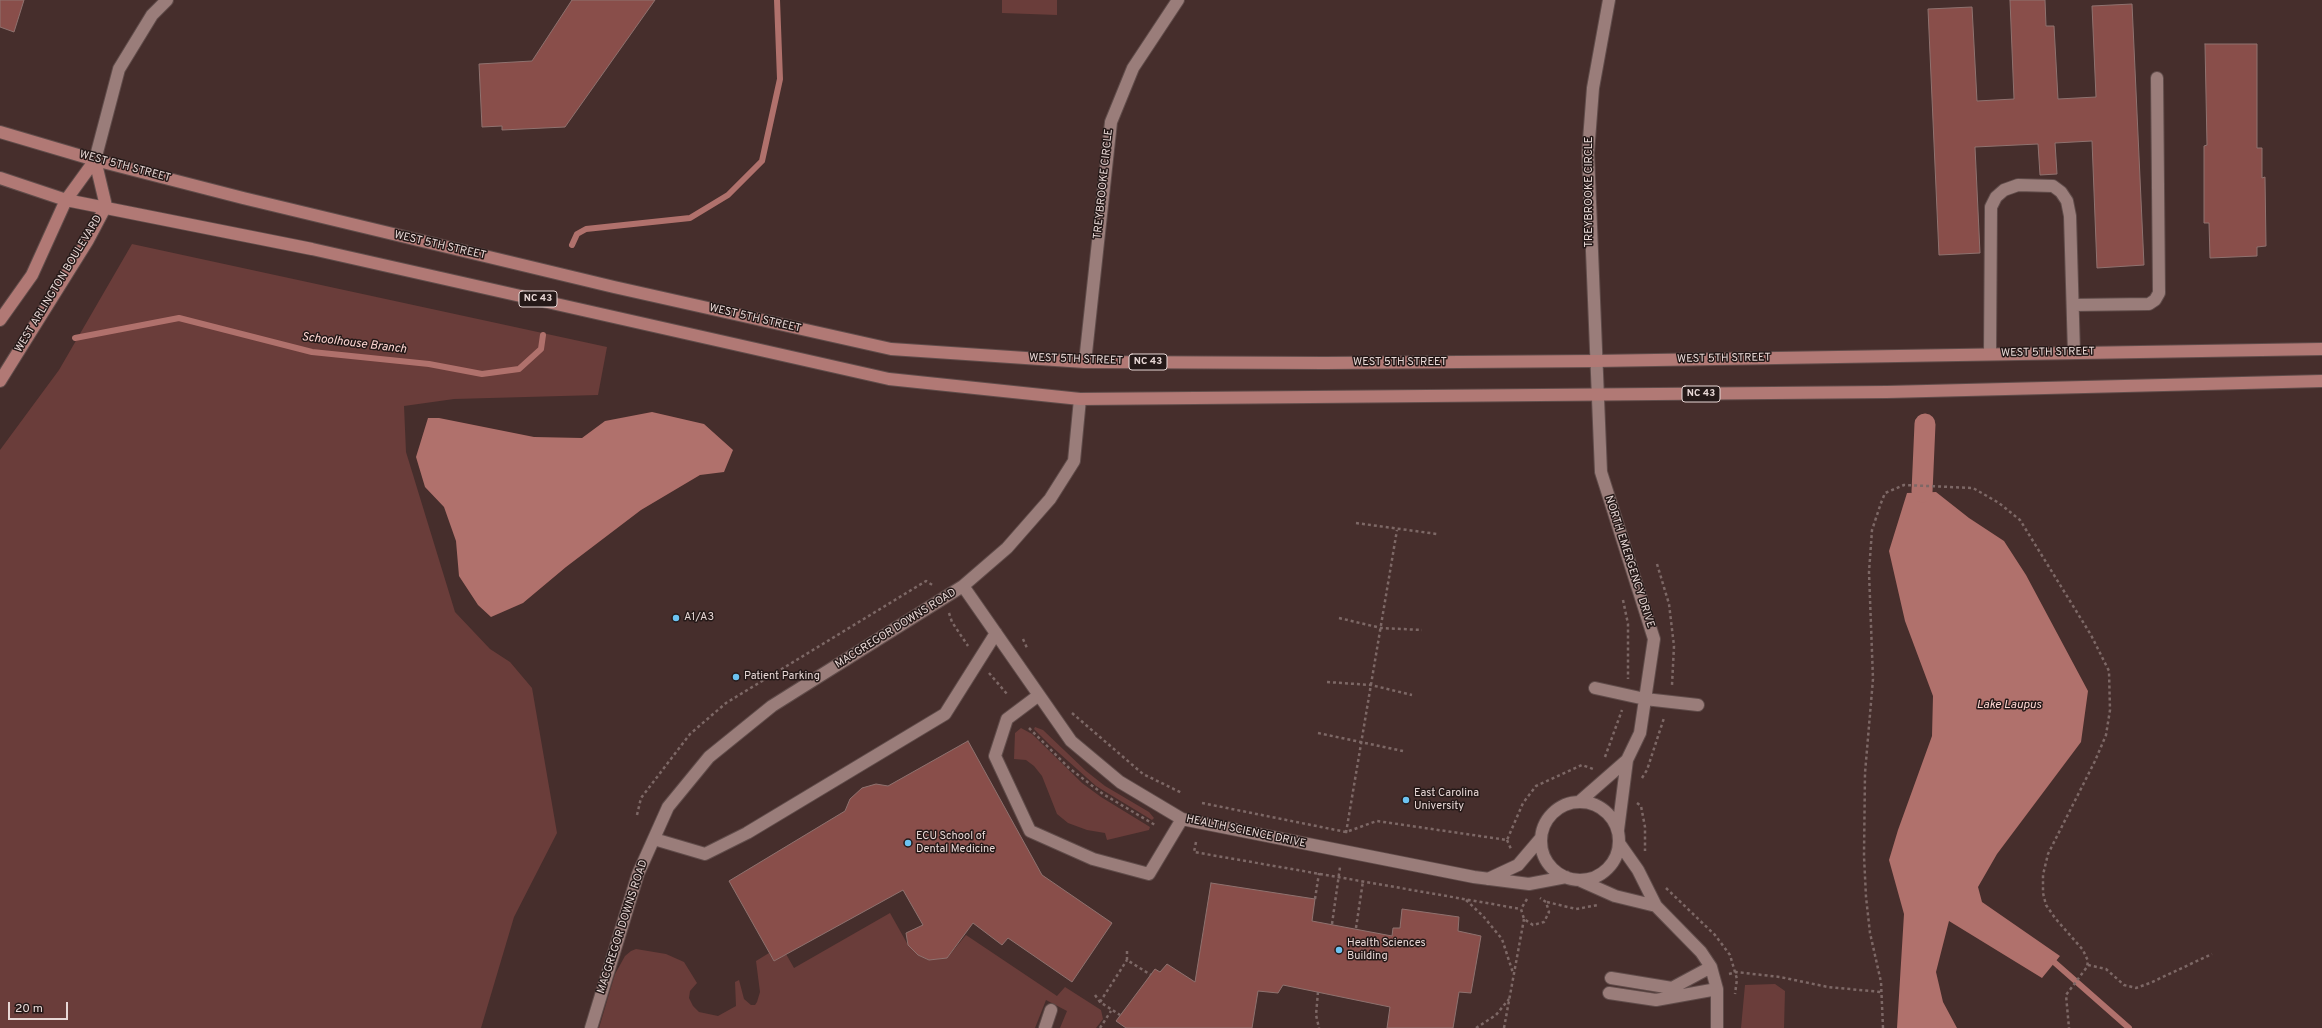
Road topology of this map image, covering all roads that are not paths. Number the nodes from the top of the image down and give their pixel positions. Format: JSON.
{"nodes":[{"id":1,"x":167,"y":0,"type":"edge"},
{"id":2,"x":1178,"y":0,"type":"edge"},
{"id":3,"x":1609,"y":0,"type":"edge"},
{"id":4,"x":2157,"y":78,"type":"dead end"},
{"id":5,"x":0,"y":132,"type":"edge"},
{"id":6,"x":95,"y":160,"type":"junction"},
{"id":7,"x":0,"y":178,"type":"edge"},
{"id":8,"x":66,"y":200,"type":"junction"},
{"id":9,"x":106,"y":206,"type":"junction"},
{"id":10,"x":2072,"y":305,"type":"junction"},
{"id":11,"x":0,"y":320,"type":"edge"},
{"id":12,"x":2322,"y":349,"type":"edge"},
{"id":13,"x":2074,"y":353,"type":"junction"},
{"id":14,"x":1990,"y":354,"type":"junction"},
{"id":15,"x":1595,"y":361,"type":"junction"},
{"id":16,"x":1086,"y":362,"type":"junction"},
{"id":17,"x":0,"y":381,"type":"edge"},
{"id":18,"x":2322,"y":381,"type":"edge"},
{"id":19,"x":1596,"y":396,"type":"junction"},
{"id":20,"x":1080,"y":398,"type":"junction"},
{"id":21,"x":963,"y":586,"type":"junction"},
{"id":22,"x":996,"y":633,"type":"junction"},
{"id":23,"x":1596,"y":688,"type":"dead end"},
{"id":24,"x":1039,"y":695,"type":"junction"},
{"id":25,"x":1645,"y":699,"type":"junction"},
{"id":26,"x":1698,"y":705,"type":"dead end"},
{"id":27,"x":1627,"y":760,"type":"junction"},
{"id":28,"x":1579,"y":802,"type":"junction"},
{"id":29,"x":1182,"y":819,"type":"junction"},
{"id":30,"x":1618,"y":830,"type":"junction"},
{"id":31,"x":1541,"y":838,"type":"junction"},
{"id":32,"x":654,"y":839,"type":"junction"},
{"id":33,"x":1620,"y":843,"type":"junction"},
{"id":34,"x":1566,"y":877,"type":"junction"},
{"id":35,"x":1488,"y":879,"type":"junction"},
{"id":36,"x":1578,"y":880,"type":"junction"},
{"id":37,"x":1656,"y":906,"type":"junction"},
{"id":38,"x":1711,"y":967,"type":"junction"},
{"id":39,"x":1612,"y":978,"type":"dead end"},
{"id":40,"x":1717,"y":989,"type":"junction"},
{"id":41,"x":1610,"y":993,"type":"dead end"},
{"id":42,"x":1051,"y":1010,"type":"dead end"},
{"id":43,"x":591,"y":1028,"type":"edge"},
{"id":44,"x":1045,"y":1028,"type":"edge"},
{"id":45,"x":1717,"y":1028,"type":"edge"}],
"edges":[{"from":1,"to":6,"type":"street","name":"WEST ARLINGTON BOULEVARD"},
{"from":2,"to":16,"type":"street","name":"TREYBROOKE CIRCLE"},
{"from":3,"to":15,"type":"street","name":"TREYBROOKE CIRCLE"},
{"from":4,"to":10,"type":"street"},
{"from":5,"to":6,"type":"main road","name":"WEST 5TH STREET","number":"NC 43"},
{"from":6,"to":8,"type":"main road","name":"WEST ARLINGTON BOULEVARD"},
{"from":6,"to":9,"type":"main road","name":"WEST ARLINGTON BOULEVARD"},
{"from":6,"to":16,"type":"main road","name":"WEST 5TH STREET","number":"NC 43"},
{"from":7,"to":8,"type":"main road","number":"NC 43"},
{"from":8,"to":9,"type":"main road","number":"NC 43"},
{"from":8,"to":11,"type":"main road","name":"WEST ARLINGTON BOULEVARD"},
{"from":9,"to":17,"type":"main road","name":"WEST ARLINGTON BOULEVARD"},
{"from":9,"to":20,"type":"main road","number":"NC 43"},
{"from":10,"to":13,"type":"street"},
{"from":10,"to":14,"type":"street"},
{"from":12,"to":13,"type":"main road","name":"WEST 5TH STREET","number":"NC 43"},
{"from":13,"to":14,"type":"main road","name":"WEST 5TH STREET","number":"NC 43"},
{"from":14,"to":15,"type":"main road","name":"WEST 5TH STREET","number":"NC 43"},
{"from":15,"to":16,"type":"main road","name":"WEST 5TH STREET","number":"NC 43"},
{"from":15,"to":19,"type":"street","name":"NORTH EMERGENCY DRIVE"},
{"from":18,"to":19,"type":"main road","number":"NC 43"},
{"from":19,"to":20,"type":"main road","number":"NC 43"},
{"from":19,"to":25,"type":"street","name":"NORTH EMERGENCY DRIVE"},
{"from":20,"to":21,"type":"street","name":"MACGREGOR DOWNS ROAD"},
{"from":21,"to":22,"type":"street","name":"HEALTH SCIENCE DRIVE"},
{"from":21,"to":32,"type":"street","name":"MACGREGOR DOWNS ROAD"},
{"from":22,"to":24,"type":"street","name":"HEALTH SCIENCE DRIVE"},
{"from":22,"to":32,"type":"street"},
{"from":23,"to":25,"type":"street"},
{"from":24,"to":29,"type":"street","name":"HEALTH SCIENCE DRIVE"},
{"from":24,"to":29,"type":"street"},
{"from":25,"to":26,"type":"street"},
{"from":25,"to":27,"type":"street","name":"NORTH EMERGENCY DRIVE"},
{"from":27,"to":28,"type":"street","name":"NORTH EMERGENCY DRIVE"},
{"from":27,"to":30,"type":"street","name":"NORTH EMERGENCY DRIVE"},
{"from":28,"to":30,"type":"street","name":"NORTH EMERGENCY DRIVE"},
{"from":28,"to":31,"type":"street","name":"NORTH EMERGENCY DRIVE"},
{"from":29,"to":35,"type":"street","name":"HEALTH SCIENCE DRIVE"},
{"from":30,"to":33,"type":"street","name":"NORTH EMERGENCY DRIVE"},
{"from":31,"to":34,"type":"street","name":"NORTH EMERGENCY DRIVE"},
{"from":31,"to":35,"type":"street"},
{"from":32,"to":43,"type":"street","name":"MACGREGOR DOWNS ROAD"},
{"from":33,"to":36,"type":"street","name":"NORTH EMERGENCY DRIVE"},
{"from":33,"to":37,"type":"street","name":"NORTH EMERGENCY DRIVE"},
{"from":34,"to":35,"type":"street","name":"HEALTH SCIENCE DRIVE"},
{"from":34,"to":36,"type":"street","name":"NORTH EMERGENCY DRIVE"},
{"from":36,"to":37,"type":"street","name":"NORTH EMERGENCY DRIVE"},
{"from":37,"to":38,"type":"street","name":"NORTH EMERGENCY DRIVE"},
{"from":38,"to":39,"type":"street"},
{"from":38,"to":40,"type":"street","name":"NORTH EMERGENCY DRIVE"},
{"from":40,"to":41,"type":"street"},
{"from":40,"to":45,"type":"street","name":"NORTH EMERGENCY DRIVE"},
{"from":42,"to":44,"type":"street"}]}
